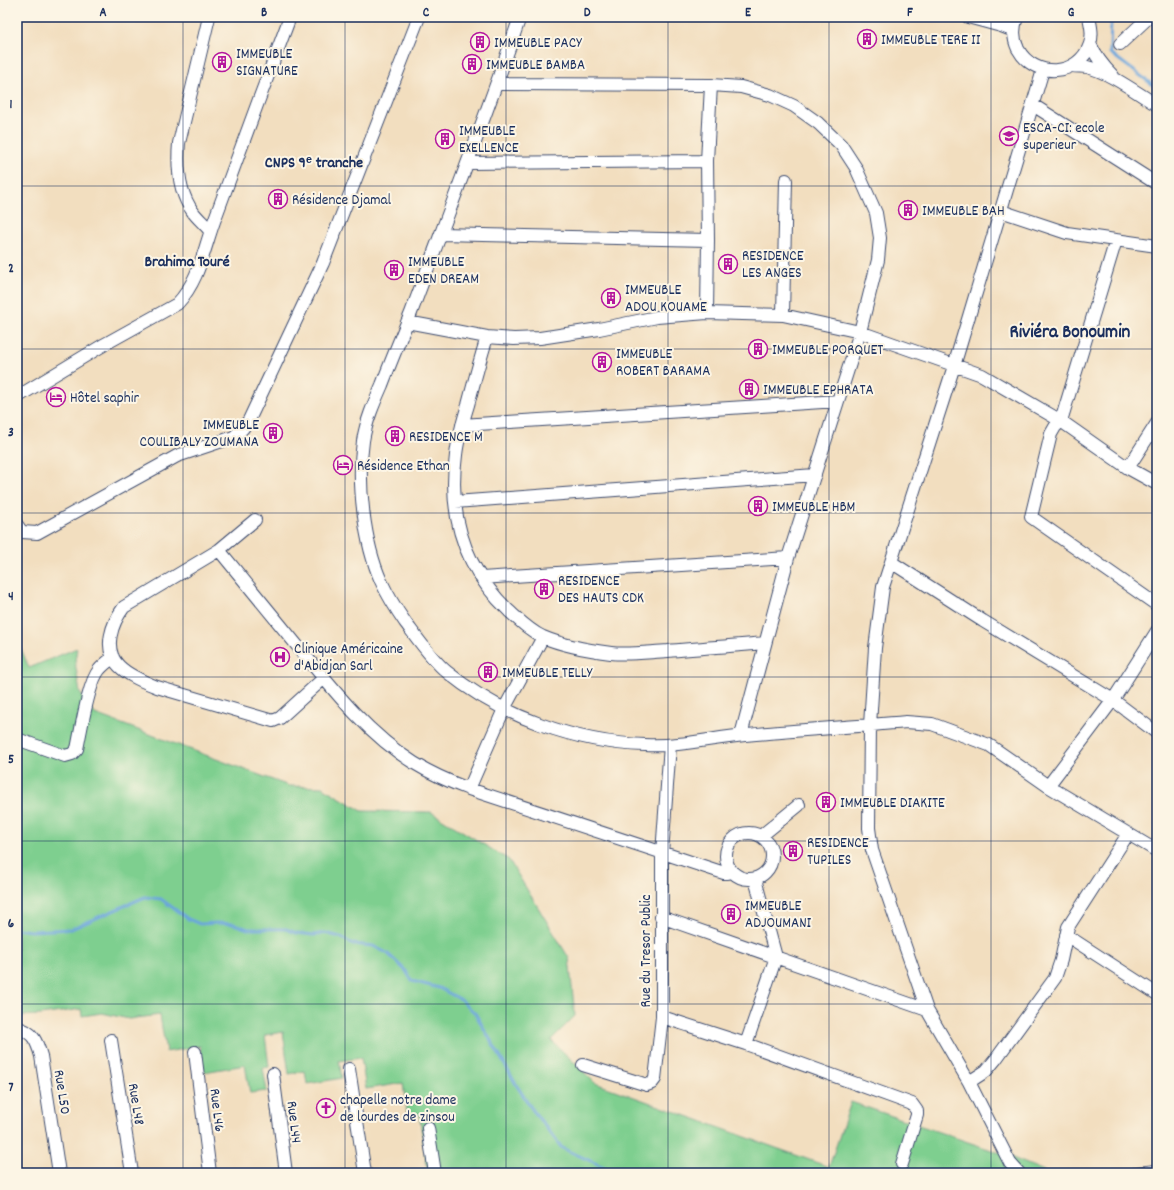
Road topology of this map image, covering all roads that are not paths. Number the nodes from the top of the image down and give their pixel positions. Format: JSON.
{"nodes":[{"id":1,"x":209,"y":17,"type":"edge"},
{"id":2,"x":290,"y":17,"type":"edge"},
{"id":3,"x":419,"y":17,"type":"edge"},
{"id":4,"x":520,"y":17,"type":"edge"},
{"id":5,"x":968,"y":17,"type":"edge"},
{"id":6,"x":1017,"y":17,"type":"edge"},
{"id":7,"x":1089,"y":17,"type":"edge"},
{"id":8,"x":1149,"y":17,"type":"edge"},
{"id":9,"x":1014,"y":31,"type":"junction"},
{"id":10,"x":1090,"y":44,"type":"junction"},
{"id":11,"x":1120,"y":44,"type":"dead end"},
{"id":12,"x":1072,"y":66,"type":"junction"},
{"id":13,"x":1043,"y":70,"type":"junction"},
{"id":14,"x":497,"y":84,"type":"junction"},
{"id":15,"x":711,"y":85,"type":"junction"},
{"id":16,"x":1126,"y":86,"type":"junction"},
{"id":17,"x":1033,"y":105,"type":"junction"},
{"id":18,"x":1157,"y":105,"type":"edge"},
{"id":19,"x":707,"y":161,"type":"junction"},
{"id":20,"x":468,"y":163,"type":"junction"},
{"id":21,"x":786,"y":180,"type":"dead end"},
{"id":22,"x":1157,"y":184,"type":"edge"},
{"id":23,"x":1001,"y":212,"type":"junction"},
{"id":24,"x":210,"y":230,"type":"junction"},
{"id":25,"x":440,"y":234,"type":"junction"},
{"id":26,"x":708,"y":240,"type":"junction"},
{"id":27,"x":1116,"y":240,"type":"junction"},
{"id":28,"x":1157,"y":246,"type":"edge"},
{"id":29,"x":707,"y":313,"type":"junction"},
{"id":30,"x":783,"y":315,"type":"junction"},
{"id":31,"x":407,"y":322,"type":"junction"},
{"id":32,"x":860,"y":332,"type":"junction"},
{"id":33,"x":487,"y":337,"type":"junction"},
{"id":34,"x":954,"y":366,"type":"junction"},
{"id":35,"x":17,"y":397,"type":"edge"},
{"id":36,"x":838,"y":401,"type":"junction"},
{"id":37,"x":1061,"y":421,"type":"junction"},
{"id":38,"x":1157,"y":423,"type":"edge"},
{"id":39,"x":462,"y":426,"type":"junction"},
{"id":40,"x":1128,"y":468,"type":"junction"},
{"id":41,"x":815,"y":475,"type":"junction"},
{"id":42,"x":1157,"y":484,"type":"edge"},
{"id":43,"x":455,"y":502,"type":"junction"},
{"id":44,"x":255,"y":520,"type":"dead end"},
{"id":45,"x":17,"y":524,"type":"edge"},
{"id":46,"x":220,"y":550,"type":"junction"},
{"id":47,"x":788,"y":558,"type":"junction"},
{"id":48,"x":891,"y":562,"type":"junction"},
{"id":49,"x":482,"y":578,"type":"junction"},
{"id":50,"x":1157,"y":605,"type":"edge"},
{"id":51,"x":1157,"y":631,"type":"edge"},
{"id":52,"x":543,"y":637,"type":"junction"},
{"id":53,"x":765,"y":643,"type":"junction"},
{"id":54,"x":113,"y":657,"type":"junction"},
{"id":55,"x":324,"y":678,"type":"junction"},
{"id":56,"x":1113,"y":700,"type":"junction"},
{"id":57,"x":504,"y":709,"type":"junction"},
{"id":58,"x":870,"y":725,"type":"junction"},
{"id":59,"x":1157,"y":733,"type":"edge"},
{"id":60,"x":741,"y":735,"type":"junction"},
{"id":61,"x":17,"y":739,"type":"edge"},
{"id":62,"x":670,"y":745,"type":"junction"},
{"id":63,"x":1048,"y":786,"type":"junction"},
{"id":64,"x":469,"y":789,"type":"junction"},
{"id":65,"x":799,"y":805,"type":"dead end"},
{"id":66,"x":1128,"y":834,"type":"junction"},
{"id":67,"x":760,"y":836,"type":"junction"},
{"id":68,"x":1157,"y":851,"type":"edge"},
{"id":69,"x":662,"y":853,"type":"junction"},
{"id":70,"x":731,"y":870,"type":"junction"},
{"id":71,"x":755,"y":879,"type":"junction"},
{"id":72,"x":661,"y":917,"type":"junction"},
{"id":73,"x":1066,"y":935,"type":"junction"},
{"id":74,"x":776,"y":957,"type":"junction"},
{"id":75,"x":1157,"y":994,"type":"edge"},
{"id":76,"x":927,"y":1010,"type":"junction"},
{"id":77,"x":662,"y":1017,"type":"junction"},
{"id":78,"x":17,"y":1028,"type":"edge"},
{"id":79,"x":111,"y":1040,"type":"dead end"},
{"id":80,"x":746,"y":1044,"type":"junction"},
{"id":81,"x":194,"y":1052,"type":"dead end"},
{"id":82,"x":583,"y":1065,"type":"dead end"},
{"id":83,"x":349,"y":1069,"type":"dead end"},
{"id":84,"x":273,"y":1074,"type":"dead end"},
{"id":85,"x":969,"y":1082,"type":"junction"},
{"id":86,"x":428,"y":1128,"type":"dead end"},
{"id":87,"x":902,"y":1164,"type":"dead end"},
{"id":88,"x":1157,"y":1171,"type":"edge"},
{"id":89,"x":59,"y":1173,"type":"edge"},
{"id":90,"x":132,"y":1173,"type":"edge"},
{"id":91,"x":210,"y":1173,"type":"edge"},
{"id":92,"x":286,"y":1173,"type":"edge"},
{"id":93,"x":365,"y":1173,"type":"edge"},
{"id":94,"x":435,"y":1173,"type":"edge"},
{"id":95,"x":1019,"y":1173,"type":"edge"},
{"id":96,"x":1136,"y":1173,"type":"edge"}],
"edges":[{"from":1,"to":24,"type":"street"},
{"from":2,"to":24,"type":"street"},
{"from":3,"to":45,"type":"street"},
{"from":4,"to":14,"type":"street"},
{"from":5,"to":9,"type":"street"},
{"from":6,"to":9,"type":"street"},
{"from":7,"to":10,"type":"street"},
{"from":8,"to":11,"type":"street"},
{"from":9,"to":13,"type":"street"},
{"from":10,"to":12,"type":"street"},
{"from":10,"to":16,"type":"street"},
{"from":12,"to":13,"type":"street"},
{"from":12,"to":16,"type":"street"},
{"from":13,"to":17,"type":"street"},
{"from":14,"to":15,"type":"street"},
{"from":14,"to":20,"type":"street"},
{"from":15,"to":19,"type":"street"},
{"from":15,"to":32,"type":"street"},
{"from":16,"to":18,"type":"street"},
{"from":17,"to":22,"type":"street"},
{"from":17,"to":23,"type":"street"},
{"from":19,"to":20,"type":"street"},
{"from":19,"to":26,"type":"street"},
{"from":20,"to":25,"type":"street"},
{"from":21,"to":30,"type":"street"},
{"from":23,"to":27,"type":"street"},
{"from":23,"to":34,"type":"street"},
{"from":24,"to":35,"type":"street"},
{"from":25,"to":26,"type":"street"},
{"from":25,"to":31,"type":"street"},
{"from":26,"to":29,"type":"street"},
{"from":27,"to":28,"type":"street"},
{"from":27,"to":37,"type":"street"},
{"from":29,"to":30,"type":"street"},
{"from":29,"to":33,"type":"street"},
{"from":30,"to":32,"type":"street"},
{"from":31,"to":33,"type":"street"},
{"from":31,"to":57,"type":"street"},
{"from":32,"to":34,"type":"street"},
{"from":32,"to":36,"type":"street"},
{"from":33,"to":39,"type":"street"},
{"from":34,"to":37,"type":"street"},
{"from":34,"to":48,"type":"street"},
{"from":36,"to":39,"type":"street"},
{"from":36,"to":41,"type":"street"},
{"from":37,"to":40,"type":"street"},
{"from":37,"to":50,"type":"street"},
{"from":38,"to":40,"type":"street"},
{"from":39,"to":43,"type":"street"},
{"from":40,"to":42,"type":"street"},
{"from":41,"to":43,"type":"street"},
{"from":41,"to":47,"type":"street"},
{"from":43,"to":49,"type":"street"},
{"from":44,"to":46,"type":"street"},
{"from":46,"to":54,"type":"street"},
{"from":46,"to":55,"type":"street"},
{"from":47,"to":49,"type":"street"},
{"from":47,"to":53,"type":"street"},
{"from":48,"to":56,"type":"street"},
{"from":48,"to":58,"type":"street"},
{"from":49,"to":52,"type":"street"},
{"from":51,"to":56,"type":"street"},
{"from":52,"to":53,"type":"street"},
{"from":52,"to":57,"type":"street"},
{"from":53,"to":60,"type":"street"},
{"from":54,"to":55,"type":"street"},
{"from":54,"to":61,"type":"street"},
{"from":55,"to":64,"type":"street"},
{"from":56,"to":59,"type":"street"},
{"from":56,"to":63,"type":"street"},
{"from":57,"to":62,"type":"street"},
{"from":57,"to":64,"type":"street"},
{"from":58,"to":60,"type":"street"},
{"from":58,"to":63,"type":"street"},
{"from":58,"to":76,"type":"street"},
{"from":60,"to":62,"type":"street"},
{"from":62,"to":69,"type":"street","name":"Rue du Tresor Public"},
{"from":63,"to":66,"type":"street"},
{"from":64,"to":69,"type":"street"},
{"from":65,"to":67,"type":"street"},
{"from":66,"to":68,"type":"street"},
{"from":66,"to":73,"type":"street"},
{"from":67,"to":70,"type":"street"},
{"from":67,"to":71,"type":"street"},
{"from":69,"to":70,"type":"street"},
{"from":69,"to":72,"type":"street","name":"Rue du Tresor Public"},
{"from":70,"to":71,"type":"street"},
{"from":71,"to":74,"type":"street"},
{"from":72,"to":74,"type":"street"},
{"from":72,"to":77,"type":"street","name":"Rue du Tresor Public"},
{"from":73,"to":75,"type":"street"},
{"from":73,"to":85,"type":"street"},
{"from":74,"to":76,"type":"street"},
{"from":74,"to":80,"type":"street"},
{"from":76,"to":85,"type":"street"},
{"from":77,"to":80,"type":"street"},
{"from":77,"to":82,"type":"street","name":"Rue du Tresor Public"},
{"from":78,"to":89,"type":"street","name":"Rue L50"},
{"from":79,"to":90,"type":"street","name":"Rue L48"},
{"from":80,"to":87,"type":"street"},
{"from":81,"to":91,"type":"street","name":"Rue L46"},
{"from":83,"to":93,"type":"street"},
{"from":84,"to":92,"type":"street","name":"Rue L44"},
{"from":85,"to":95,"type":"street"},
{"from":86,"to":94,"type":"street"},
{"from":88,"to":96,"type":"street"}]}
